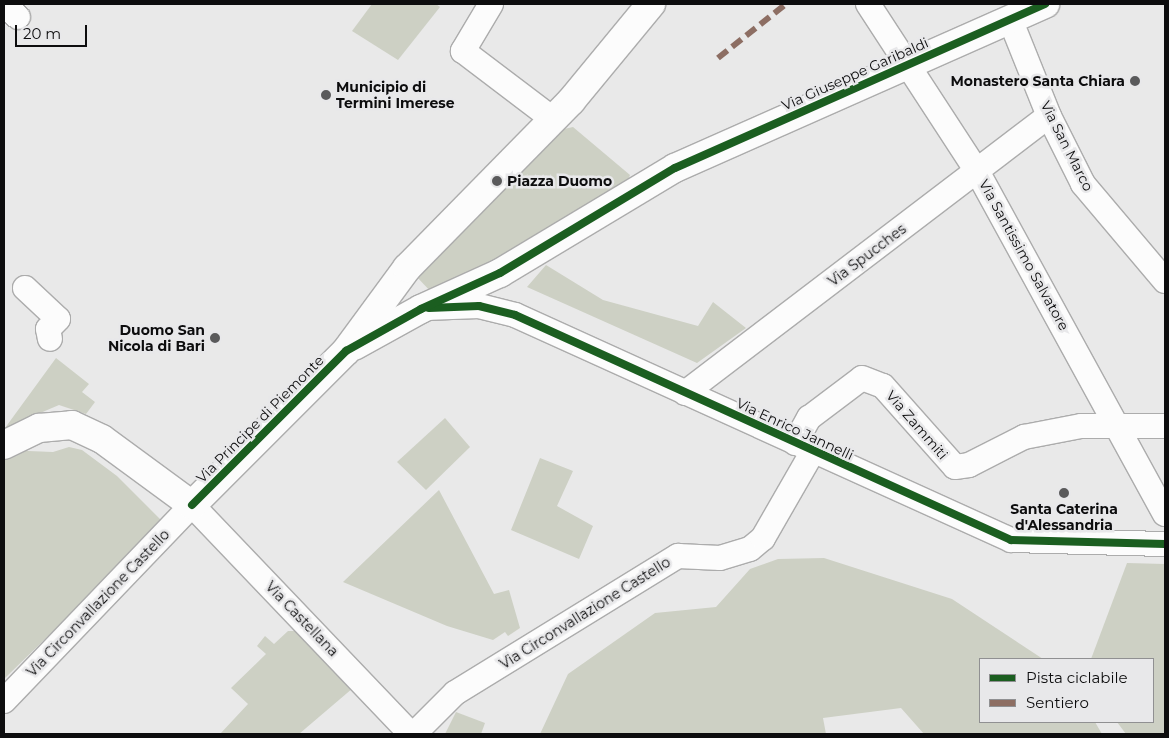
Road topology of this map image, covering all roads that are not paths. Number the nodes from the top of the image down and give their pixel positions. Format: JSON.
{"nodes":[{"id":1,"x":491,"y":4,"type":"edge"},
{"id":2,"x":651,"y":4,"type":"edge"},
{"id":3,"x":868,"y":4,"type":"edge"},
{"id":4,"x":1046,"y":4,"type":"edge"},
{"id":5,"x":1010,"y":19,"type":"junction"},
{"id":6,"x":904,"y":65,"type":"junction"},
{"id":7,"x":1049,"y":116,"type":"junction"},
{"id":8,"x":554,"y":120,"type":"junction"},
{"id":9,"x":977,"y":171,"type":"junction"},
{"id":10,"x":1165,"y":281,"type":"edge"},
{"id":11,"x":397,"y":283,"type":"junction"},
{"id":12,"x":24,"y":288,"type":"dead end"},
{"id":13,"x":421,"y":309,"type":"junction"},
{"id":14,"x":50,"y":339,"type":"dead end"},
{"id":15,"x":346,"y":350,"type":"junction"},
{"id":16,"x":685,"y":392,"type":"junction"},
{"id":17,"x":1120,"y":425,"type":"junction"},
{"id":18,"x":1165,"y":426,"type":"edge"},
{"id":19,"x":4,"y":445,"type":"edge"},
{"id":20,"x":804,"y":447,"type":"junction"},
{"id":21,"x":192,"y":505,"type":"junction"},
{"id":22,"x":1165,"y":514,"type":"edge"},
{"id":23,"x":1165,"y":544,"type":"edge"},
{"id":24,"x":4,"y":701,"type":"edge"},
{"id":25,"x":413,"y":734,"type":"edge"}],
"edges":[{"from":1,"to":8,"type":"street"},
{"from":2,"to":8,"type":"street"},
{"from":3,"to":6,"type":"street","name":"Via Santissimo Salvatore"},
{"from":4,"to":5,"type":"street","name":"Via Giuseppe Garibaldi"},
{"from":5,"to":6,"type":"street","name":"Via Giuseppe Garibaldi"},
{"from":5,"to":7,"type":"street","name":"Via San Marco"},
{"from":6,"to":9,"type":"street","name":"Via Santissimo Salvatore"},
{"from":6,"to":13,"type":"street","name":"Via Giuseppe Garibaldi"},
{"from":7,"to":9,"type":"street","name":"Via Spucches"},
{"from":7,"to":10,"type":"street","name":"Via San Marco"},
{"from":8,"to":11,"type":"street"},
{"from":9,"to":16,"type":"street","name":"Via Spucches"},
{"from":9,"to":17,"type":"street","name":"Via Santissimo Salvatore"},
{"from":11,"to":13,"type":"street"},
{"from":11,"to":15,"type":"street"},
{"from":12,"to":14,"type":"street"},
{"from":13,"to":15,"type":"street","name":"Via Giuseppe Garibaldi"},
{"from":13,"to":16,"type":"street","name":"Via Enrico Jannelli"},
{"from":15,"to":21,"type":"street","name":"Via Principe di Piemonte"},
{"from":16,"to":20,"type":"street","name":"Via Enrico Jannelli"},
{"from":17,"to":18,"type":"street"},
{"from":17,"to":20,"type":"street","name":"Via Zammiti"},
{"from":17,"to":22,"type":"street","name":"Via Santissimo Salvatore"},
{"from":19,"to":21,"type":"street"},
{"from":20,"to":23,"type":"street","name":"Via Enrico Jannelli"},
{"from":20,"to":25,"type":"street","name":"Via Circonvallazione Castello"},
{"from":21,"to":24,"type":"street","name":"Via Circonvallazione Castello"},
{"from":21,"to":25,"type":"street","name":"Via Castellana"}]}
